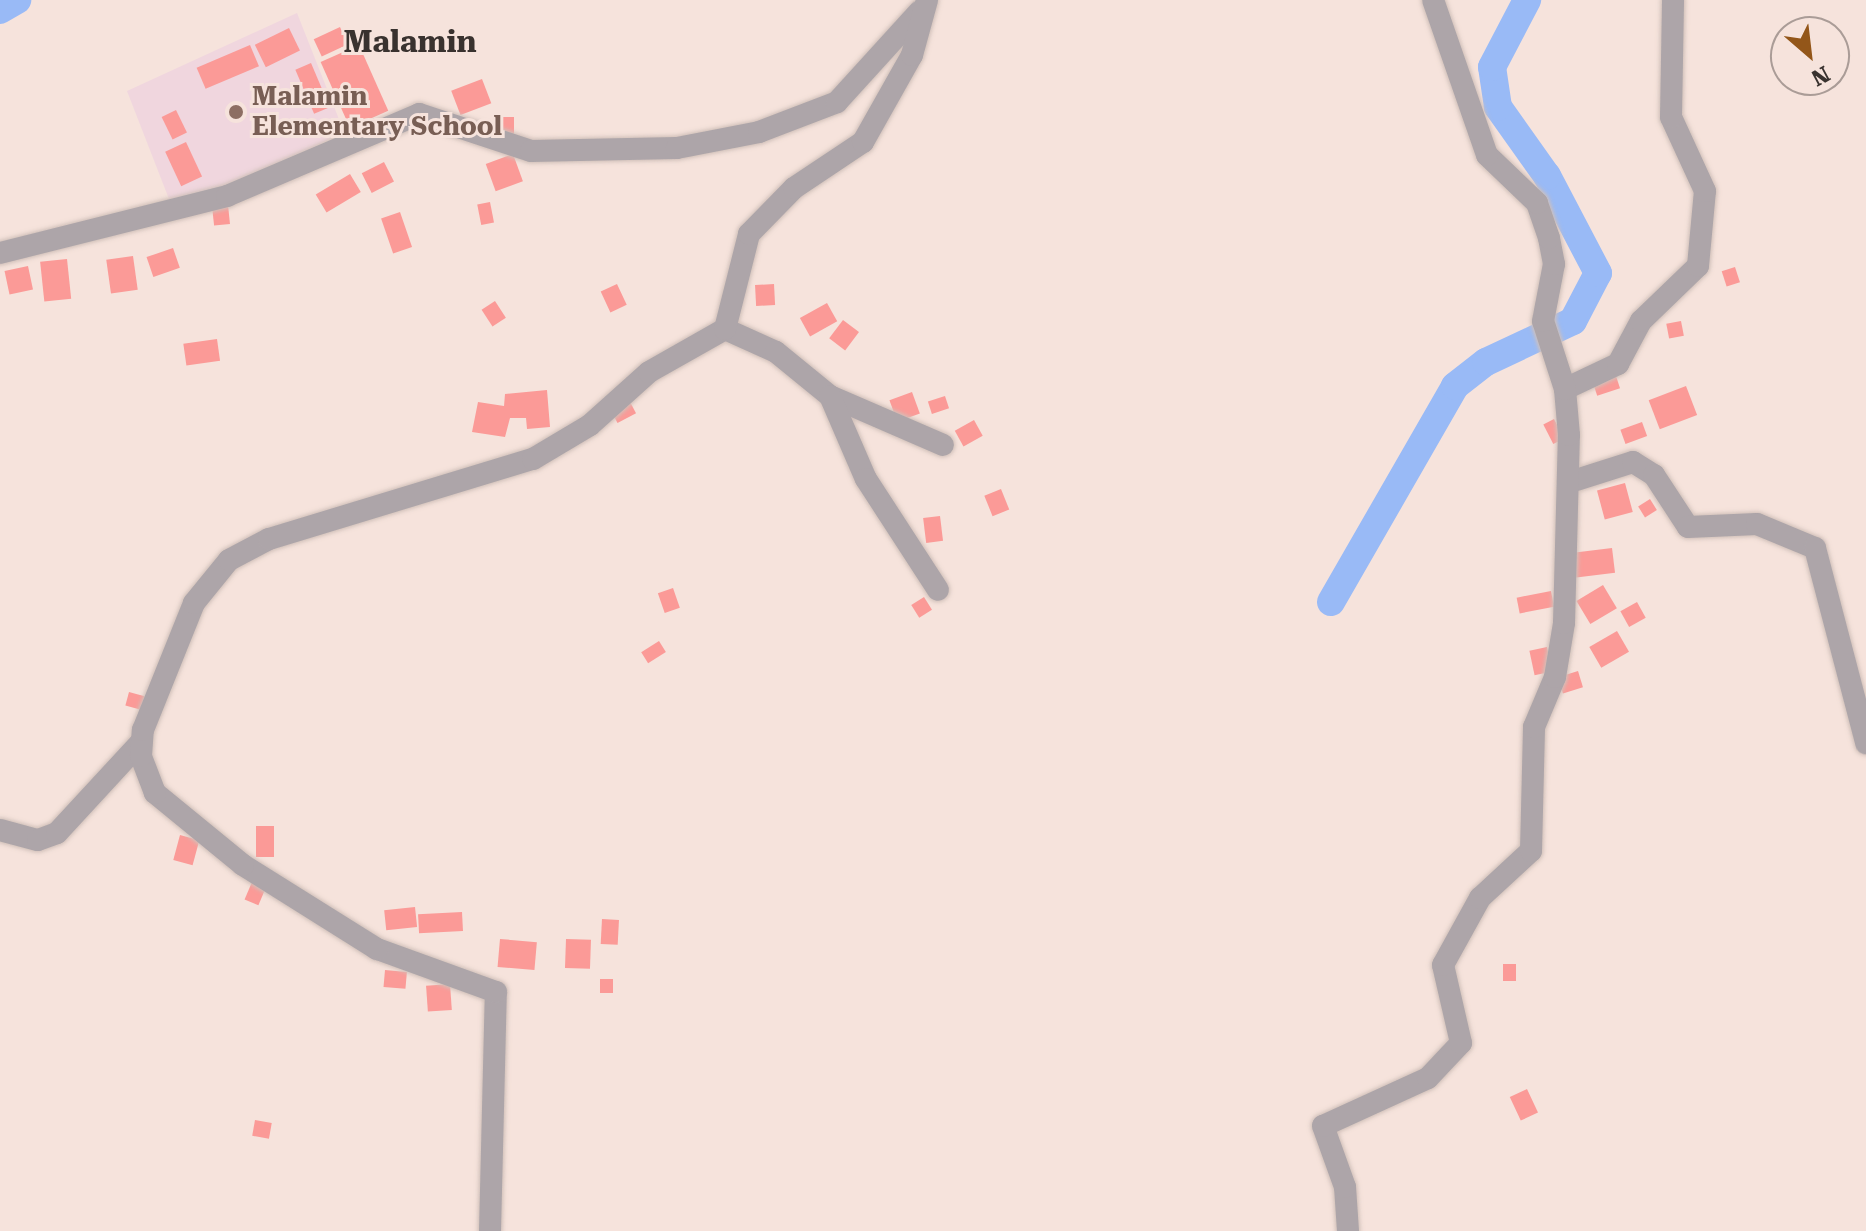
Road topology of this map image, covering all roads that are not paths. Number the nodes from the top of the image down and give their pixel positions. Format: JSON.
{"nodes":[{"id":1,"x":1433,"y":0,"type":"edge"},
{"id":2,"x":1673,"y":0,"type":"edge"},
{"id":3,"x":924,"y":4,"type":"edge"},
{"id":4,"x":0,"y":253,"type":"edge"},
{"id":5,"x":725,"y":329,"type":"junction"},
{"id":6,"x":1565,"y":389,"type":"junction"},
{"id":7,"x":830,"y":396,"type":"junction"},
{"id":8,"x":943,"y":445,"type":"dead end"},
{"id":9,"x":1570,"y":482,"type":"junction"},
{"id":10,"x":938,"y":590,"type":"dead end"},
{"id":11,"x":140,"y":743,"type":"junction"},
{"id":12,"x":1866,"y":743,"type":"edge"},
{"id":13,"x":0,"y":830,"type":"edge"},
{"id":14,"x":490,"y":1231,"type":"edge"},
{"id":15,"x":1348,"y":1231,"type":"edge"}],
"edges":[{"from":1,"to":6,"type":"street"},
{"from":2,"to":6,"type":"street"},
{"from":3,"to":4,"type":"street"},
{"from":3,"to":5,"type":"street"},
{"from":5,"to":7,"type":"street"},
{"from":5,"to":11,"type":"street"},
{"from":6,"to":9,"type":"street"},
{"from":7,"to":8,"type":"street"},
{"from":7,"to":10,"type":"street"},
{"from":9,"to":12,"type":"street"},
{"from":9,"to":15,"type":"street"},
{"from":11,"to":13,"type":"street"},
{"from":11,"to":14,"type":"street"}]}
